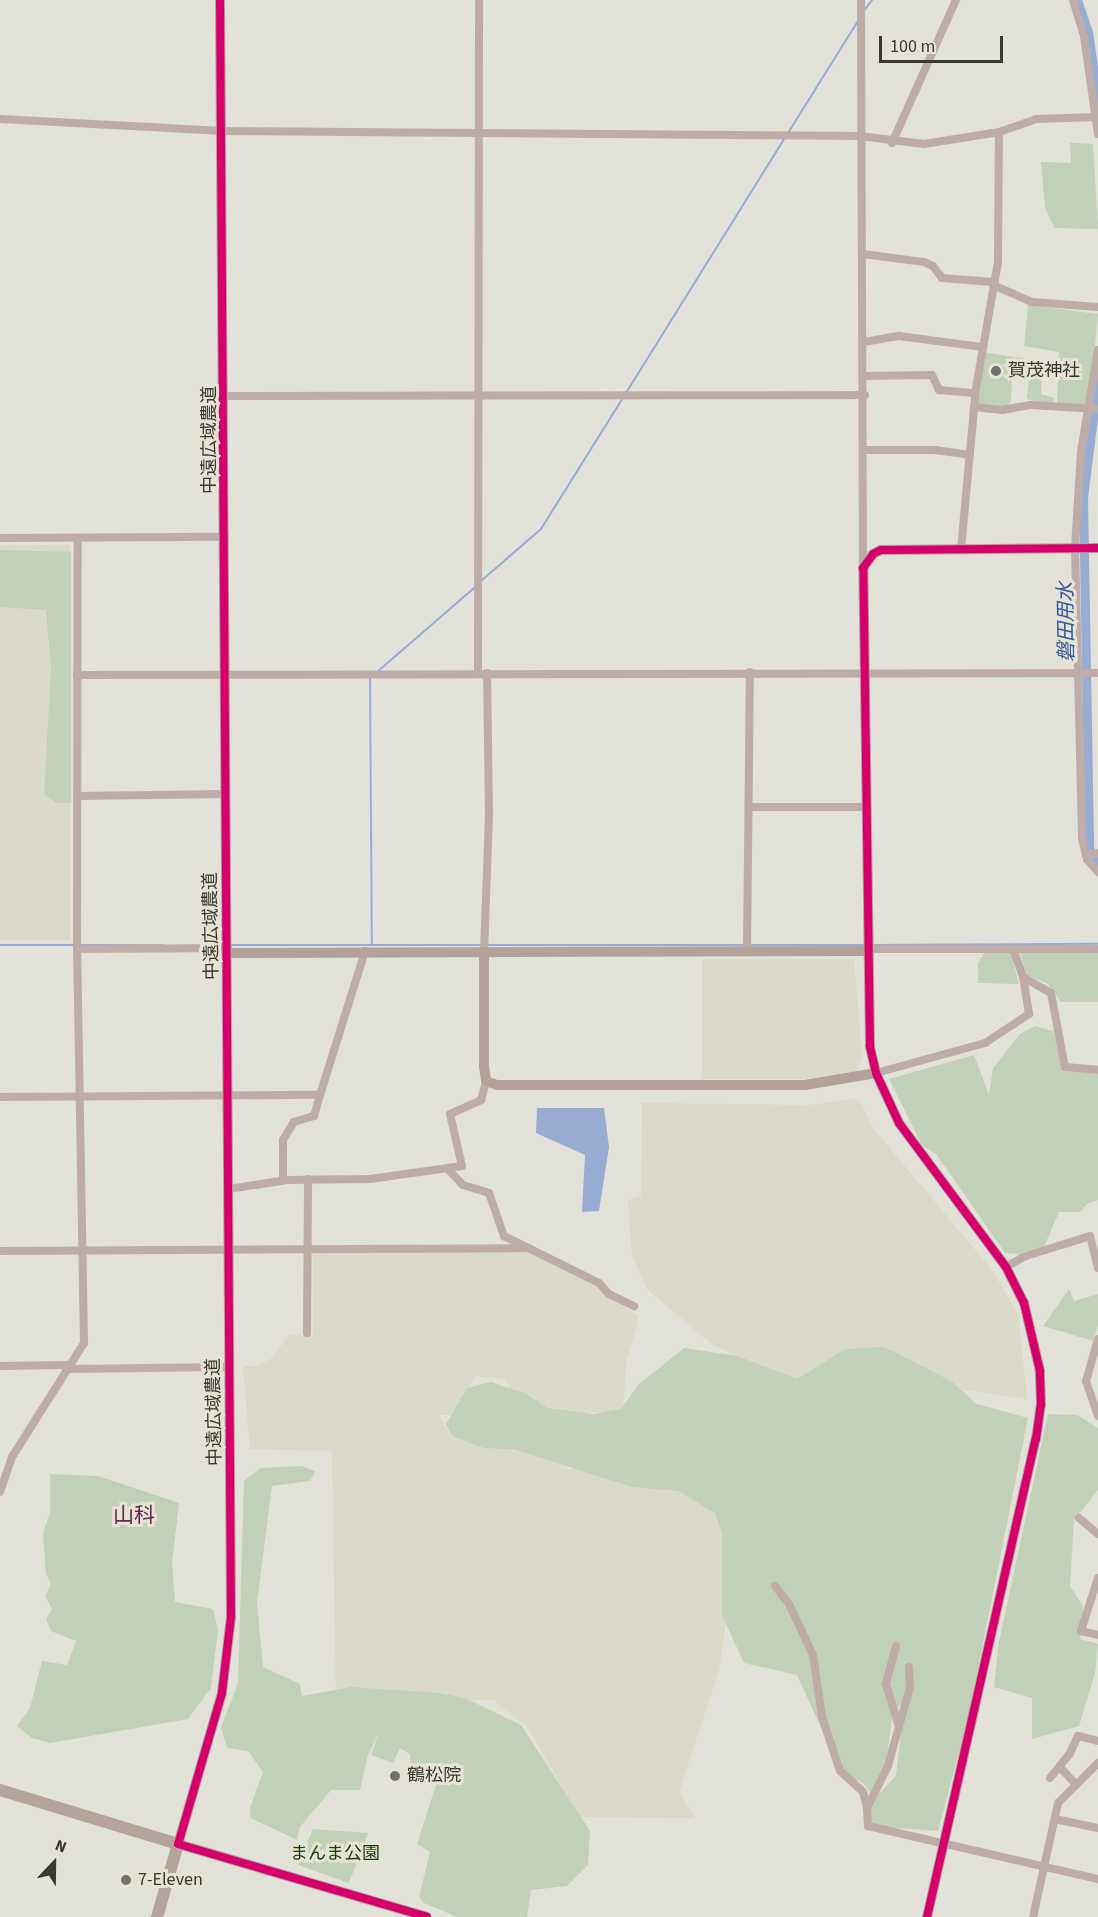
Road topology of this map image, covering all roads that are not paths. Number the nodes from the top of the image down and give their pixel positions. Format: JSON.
{"nodes":[{"id":1,"x":220,"y":0,"type":"edge"},
{"id":2,"x":479,"y":0,"type":"edge"},
{"id":3,"x":861,"y":0,"type":"edge"},
{"id":4,"x":956,"y":0,"type":"edge"},
{"id":5,"x":1073,"y":0,"type":"edge"},
{"id":6,"x":1097,"y":117,"type":"edge"},
{"id":7,"x":0,"y":119,"type":"edge"},
{"id":8,"x":219,"y":131,"type":"junction"},
{"id":9,"x":477,"y":132,"type":"junction"},
{"id":10,"x":999,"y":132,"type":"junction"},
{"id":11,"x":1098,"y":134,"type":"edge"},
{"id":12,"x":860,"y":136,"type":"junction"},
{"id":13,"x":892,"y":143,"type":"junction"},
{"id":14,"x":863,"y":254,"type":"junction"},
{"id":15,"x":993,"y":283,"type":"junction"},
{"id":16,"x":1098,"y":308,"type":"edge"},
{"id":17,"x":864,"y":342,"type":"junction"},
{"id":18,"x":983,"y":347,"type":"junction"},
{"id":19,"x":1098,"y":350,"type":"edge"},
{"id":20,"x":864,"y":376,"type":"junction"},
{"id":21,"x":975,"y":393,"type":"junction"},
{"id":22,"x":865,"y":395,"type":"junction"},
{"id":23,"x":225,"y":396,"type":"junction"},
{"id":24,"x":478,"y":396,"type":"junction"},
{"id":25,"x":974,"y":407,"type":"junction"},
{"id":26,"x":1094,"y":409,"type":"edge"},
{"id":27,"x":865,"y":450,"type":"junction"},
{"id":28,"x":970,"y":455,"type":"junction"},
{"id":29,"x":225,"y":537,"type":"junction"},
{"id":30,"x":0,"y":538,"type":"edge"},
{"id":31,"x":78,"y":538,"type":"junction"},
{"id":32,"x":1075,"y":548,"type":"junction"},
{"id":33,"x":1098,"y":548,"type":"edge"},
{"id":34,"x":961,"y":549,"type":"junction"},
{"id":35,"x":863,"y":568,"type":"junction"},
{"id":36,"x":750,"y":672,"type":"junction"},
{"id":37,"x":865,"y":672,"type":"junction"},
{"id":38,"x":482,"y":673,"type":"junction"},
{"id":39,"x":1080,"y":673,"type":"junction"},
{"id":40,"x":1098,"y":673,"type":"edge"},
{"id":41,"x":226,"y":674,"type":"junction"},
{"id":42,"x":77,"y":675,"type":"junction"},
{"id":43,"x":226,"y":794,"type":"junction"},
{"id":44,"x":78,"y":796,"type":"junction"},
{"id":45,"x":749,"y":807,"type":"junction"},
{"id":46,"x":867,"y":807,"type":"junction"},
{"id":47,"x":1098,"y":853,"type":"edge"},
{"id":48,"x":1086,"y":855,"type":"junction"},
{"id":49,"x":1098,"y":872,"type":"edge"},
{"id":50,"x":77,"y":949,"type":"junction"},
{"id":51,"x":1013,"y":949,"type":"junction"},
{"id":52,"x":1098,"y":949,"type":"edge"},
{"id":53,"x":228,"y":950,"type":"junction"},
{"id":54,"x":747,"y":950,"type":"junction"},
{"id":55,"x":867,"y":950,"type":"junction"},
{"id":56,"x":365,"y":951,"type":"junction"},
{"id":57,"x":484,"y":952,"type":"junction"},
{"id":58,"x":1023,"y":977,"type":"junction"},
{"id":59,"x":1098,"y":1070,"type":"edge"},
{"id":60,"x":876,"y":1073,"type":"junction"},
{"id":61,"x":486,"y":1082,"type":"junction"},
{"id":62,"x":228,"y":1094,"type":"junction"},
{"id":63,"x":320,"y":1095,"type":"junction"},
{"id":64,"x":79,"y":1096,"type":"junction"},
{"id":65,"x":0,"y":1097,"type":"edge"},
{"id":66,"x":447,"y":1168,"type":"junction"},
{"id":67,"x":308,"y":1179,"type":"junction"},
{"id":68,"x":283,"y":1180,"type":"junction"},
{"id":69,"x":229,"y":1189,"type":"junction"},
{"id":70,"x":1094,"y":1235,"type":"edge"},
{"id":71,"x":529,"y":1248,"type":"junction"},
{"id":72,"x":230,"y":1249,"type":"junction"},
{"id":73,"x":308,"y":1249,"type":"junction"},
{"id":74,"x":0,"y":1251,"type":"edge"},
{"id":75,"x":82,"y":1251,"type":"junction"},
{"id":76,"x":1006,"y":1267,"type":"junction"},
{"id":77,"x":1098,"y":1268,"type":"edge"},
{"id":78,"x":634,"y":1306,"type":"dead end"},
{"id":79,"x":307,"y":1333,"type":"dead end"},
{"id":80,"x":1098,"y":1339,"type":"edge"},
{"id":81,"x":0,"y":1366,"type":"edge"},
{"id":82,"x":67,"y":1367,"type":"junction"},
{"id":83,"x":229,"y":1367,"type":"junction"},
{"id":84,"x":1098,"y":1416,"type":"edge"},
{"id":85,"x":0,"y":1492,"type":"edge"},
{"id":86,"x":1079,"y":1518,"type":"dead end"},
{"id":87,"x":1098,"y":1534,"type":"edge"},
{"id":88,"x":1098,"y":1578,"type":"edge"},
{"id":89,"x":775,"y":1586,"type":"dead end"},
{"id":90,"x":1098,"y":1635,"type":"edge"},
{"id":91,"x":896,"y":1646,"type":"dead end"},
{"id":92,"x":909,"y":1667,"type":"dead end"},
{"id":93,"x":899,"y":1727,"type":"junction"},
{"id":94,"x":1098,"y":1741,"type":"edge"},
{"id":95,"x":1098,"y":1763,"type":"edge"},
{"id":96,"x":1060,"y":1767,"type":"junction"},
{"id":97,"x":1050,"y":1778,"type":"dead end"},
{"id":98,"x":1076,"y":1785,"type":"junction"},
{"id":99,"x":0,"y":1790,"type":"edge"},
{"id":100,"x":867,"y":1808,"type":"junction"},
{"id":101,"x":1055,"y":1819,"type":"junction"},
{"id":102,"x":1098,"y":1828,"type":"edge"},
{"id":103,"x":178,"y":1844,"type":"junction"},
{"id":104,"x":945,"y":1845,"type":"junction"},
{"id":105,"x":1044,"y":1867,"type":"junction"},
{"id":106,"x":1098,"y":1879,"type":"edge"},
{"id":107,"x":157,"y":1917,"type":"edge"},
{"id":108,"x":427,"y":1917,"type":"edge"},
{"id":109,"x":927,"y":1917,"type":"edge"},
{"id":110,"x":1033,"y":1917,"type":"edge"}],
"edges":[{"from":1,"to":8,"type":"street","name":"中遠広域農道"},
{"from":2,"to":9,"type":"street"},
{"from":3,"to":12,"type":"street"},
{"from":4,"to":13,"type":"street"},
{"from":5,"to":6,"type":"street"},
{"from":6,"to":10,"type":"street"},
{"from":6,"to":11,"type":"street"},
{"from":7,"to":8,"type":"street"},
{"from":8,"to":9,"type":"street"},
{"from":8,"to":23,"type":"street","name":"中遠広域農道"},
{"from":9,"to":12,"type":"street"},
{"from":9,"to":24,"type":"street"},
{"from":10,"to":13,"type":"street"},
{"from":10,"to":15,"type":"street"},
{"from":12,"to":13,"type":"street"},
{"from":12,"to":14,"type":"street"},
{"from":14,"to":15,"type":"street"},
{"from":14,"to":17,"type":"street"},
{"from":15,"to":16,"type":"street"},
{"from":15,"to":18,"type":"street"},
{"from":17,"to":18,"type":"street"},
{"from":17,"to":20,"type":"street"},
{"from":18,"to":21,"type":"street"},
{"from":19,"to":26,"type":"street"},
{"from":20,"to":21,"type":"street"},
{"from":20,"to":22,"type":"street"},
{"from":21,"to":25,"type":"street"},
{"from":22,"to":24,"type":"street"},
{"from":22,"to":27,"type":"street"},
{"from":23,"to":24,"type":"street"},
{"from":23,"to":29,"type":"street","name":"中遠広域農道"},
{"from":24,"to":38,"type":"street"},
{"from":25,"to":26,"type":"street"},
{"from":25,"to":28,"type":"street"},
{"from":26,"to":32,"type":"street"},
{"from":27,"to":28,"type":"street"},
{"from":27,"to":35,"type":"street"},
{"from":28,"to":34,"type":"street"},
{"from":29,"to":31,"type":"street"},
{"from":29,"to":41,"type":"street","name":"中遠広域農道"},
{"from":30,"to":31,"type":"street"},
{"from":31,"to":42,"type":"street"},
{"from":32,"to":33,"type":"street"},
{"from":32,"to":34,"type":"street"},
{"from":32,"to":39,"type":"street"},
{"from":34,"to":35,"type":"street"},
{"from":35,"to":37,"type":"street"},
{"from":36,"to":37,"type":"street"},
{"from":36,"to":38,"type":"street"},
{"from":36,"to":45,"type":"street"},
{"from":37,"to":39,"type":"street"},
{"from":37,"to":46,"type":"street"},
{"from":38,"to":41,"type":"street"},
{"from":38,"to":57,"type":"street"},
{"from":39,"to":40,"type":"street"},
{"from":39,"to":48,"type":"street"},
{"from":41,"to":42,"type":"street"},
{"from":41,"to":43,"type":"street","name":"中遠広域農道"},
{"from":42,"to":44,"type":"street"},
{"from":43,"to":44,"type":"street"},
{"from":43,"to":53,"type":"street","name":"中遠広域農道"},
{"from":44,"to":50,"type":"street"},
{"from":45,"to":46,"type":"street"},
{"from":45,"to":54,"type":"street"},
{"from":46,"to":55,"type":"street"},
{"from":47,"to":48,"type":"street"},
{"from":48,"to":49,"type":"street"},
{"from":50,"to":53,"type":"street"},
{"from":50,"to":64,"type":"street"},
{"from":51,"to":52,"type":"street"},
{"from":51,"to":55,"type":"street"},
{"from":51,"to":58,"type":"street"},
{"from":53,"to":56,"type":"street"},
{"from":53,"to":62,"type":"street","name":"中遠広域農道"},
{"from":54,"to":55,"type":"street"},
{"from":54,"to":57,"type":"street"},
{"from":55,"to":60,"type":"street"},
{"from":56,"to":57,"type":"street"},
{"from":56,"to":63,"type":"street"},
{"from":57,"to":61,"type":"street"},
{"from":58,"to":59,"type":"street"},
{"from":58,"to":60,"type":"street"},
{"from":60,"to":61,"type":"street"},
{"from":60,"to":76,"type":"street"},
{"from":61,"to":66,"type":"street"},
{"from":62,"to":63,"type":"street"},
{"from":62,"to":64,"type":"street"},
{"from":62,"to":69,"type":"street","name":"中遠広域農道"},
{"from":63,"to":68,"type":"street"},
{"from":64,"to":65,"type":"street"},
{"from":64,"to":75,"type":"street"},
{"from":66,"to":67,"type":"street"},
{"from":66,"to":71,"type":"street"},
{"from":67,"to":68,"type":"street"},
{"from":67,"to":73,"type":"street"},
{"from":68,"to":69,"type":"street"},
{"from":69,"to":72,"type":"street","name":"中遠広域農道"},
{"from":70,"to":76,"type":"street"},
{"from":70,"to":77,"type":"street"},
{"from":71,"to":73,"type":"street"},
{"from":71,"to":78,"type":"street"},
{"from":72,"to":73,"type":"street"},
{"from":72,"to":75,"type":"street"},
{"from":72,"to":83,"type":"street","name":"中遠広域農道"},
{"from":73,"to":79,"type":"street"},
{"from":74,"to":75,"type":"street"},
{"from":75,"to":82,"type":"street"},
{"from":76,"to":104,"type":"street"},
{"from":80,"to":84,"type":"street"},
{"from":81,"to":82,"type":"street"},
{"from":82,"to":83,"type":"street"},
{"from":82,"to":85,"type":"street"},
{"from":83,"to":103,"type":"street","name":"中遠広域農道"},
{"from":86,"to":87,"type":"street"},
{"from":88,"to":90,"type":"street"},
{"from":89,"to":100,"type":"street"},
{"from":91,"to":93,"type":"street"},
{"from":92,"to":93,"type":"street"},
{"from":93,"to":100,"type":"street"},
{"from":94,"to":96,"type":"street"},
{"from":95,"to":98,"type":"street"},
{"from":96,"to":97,"type":"street"},
{"from":96,"to":98,"type":"street"},
{"from":98,"to":101,"type":"street"},
{"from":99,"to":103,"type":"main road"},
{"from":100,"to":104,"type":"street"},
{"from":101,"to":102,"type":"street"},
{"from":101,"to":105,"type":"street"},
{"from":103,"to":107,"type":"main road"},
{"from":103,"to":108,"type":"street"},
{"from":104,"to":105,"type":"street"},
{"from":104,"to":109,"type":"street"},
{"from":105,"to":106,"type":"street"},
{"from":105,"to":110,"type":"street"}]}
